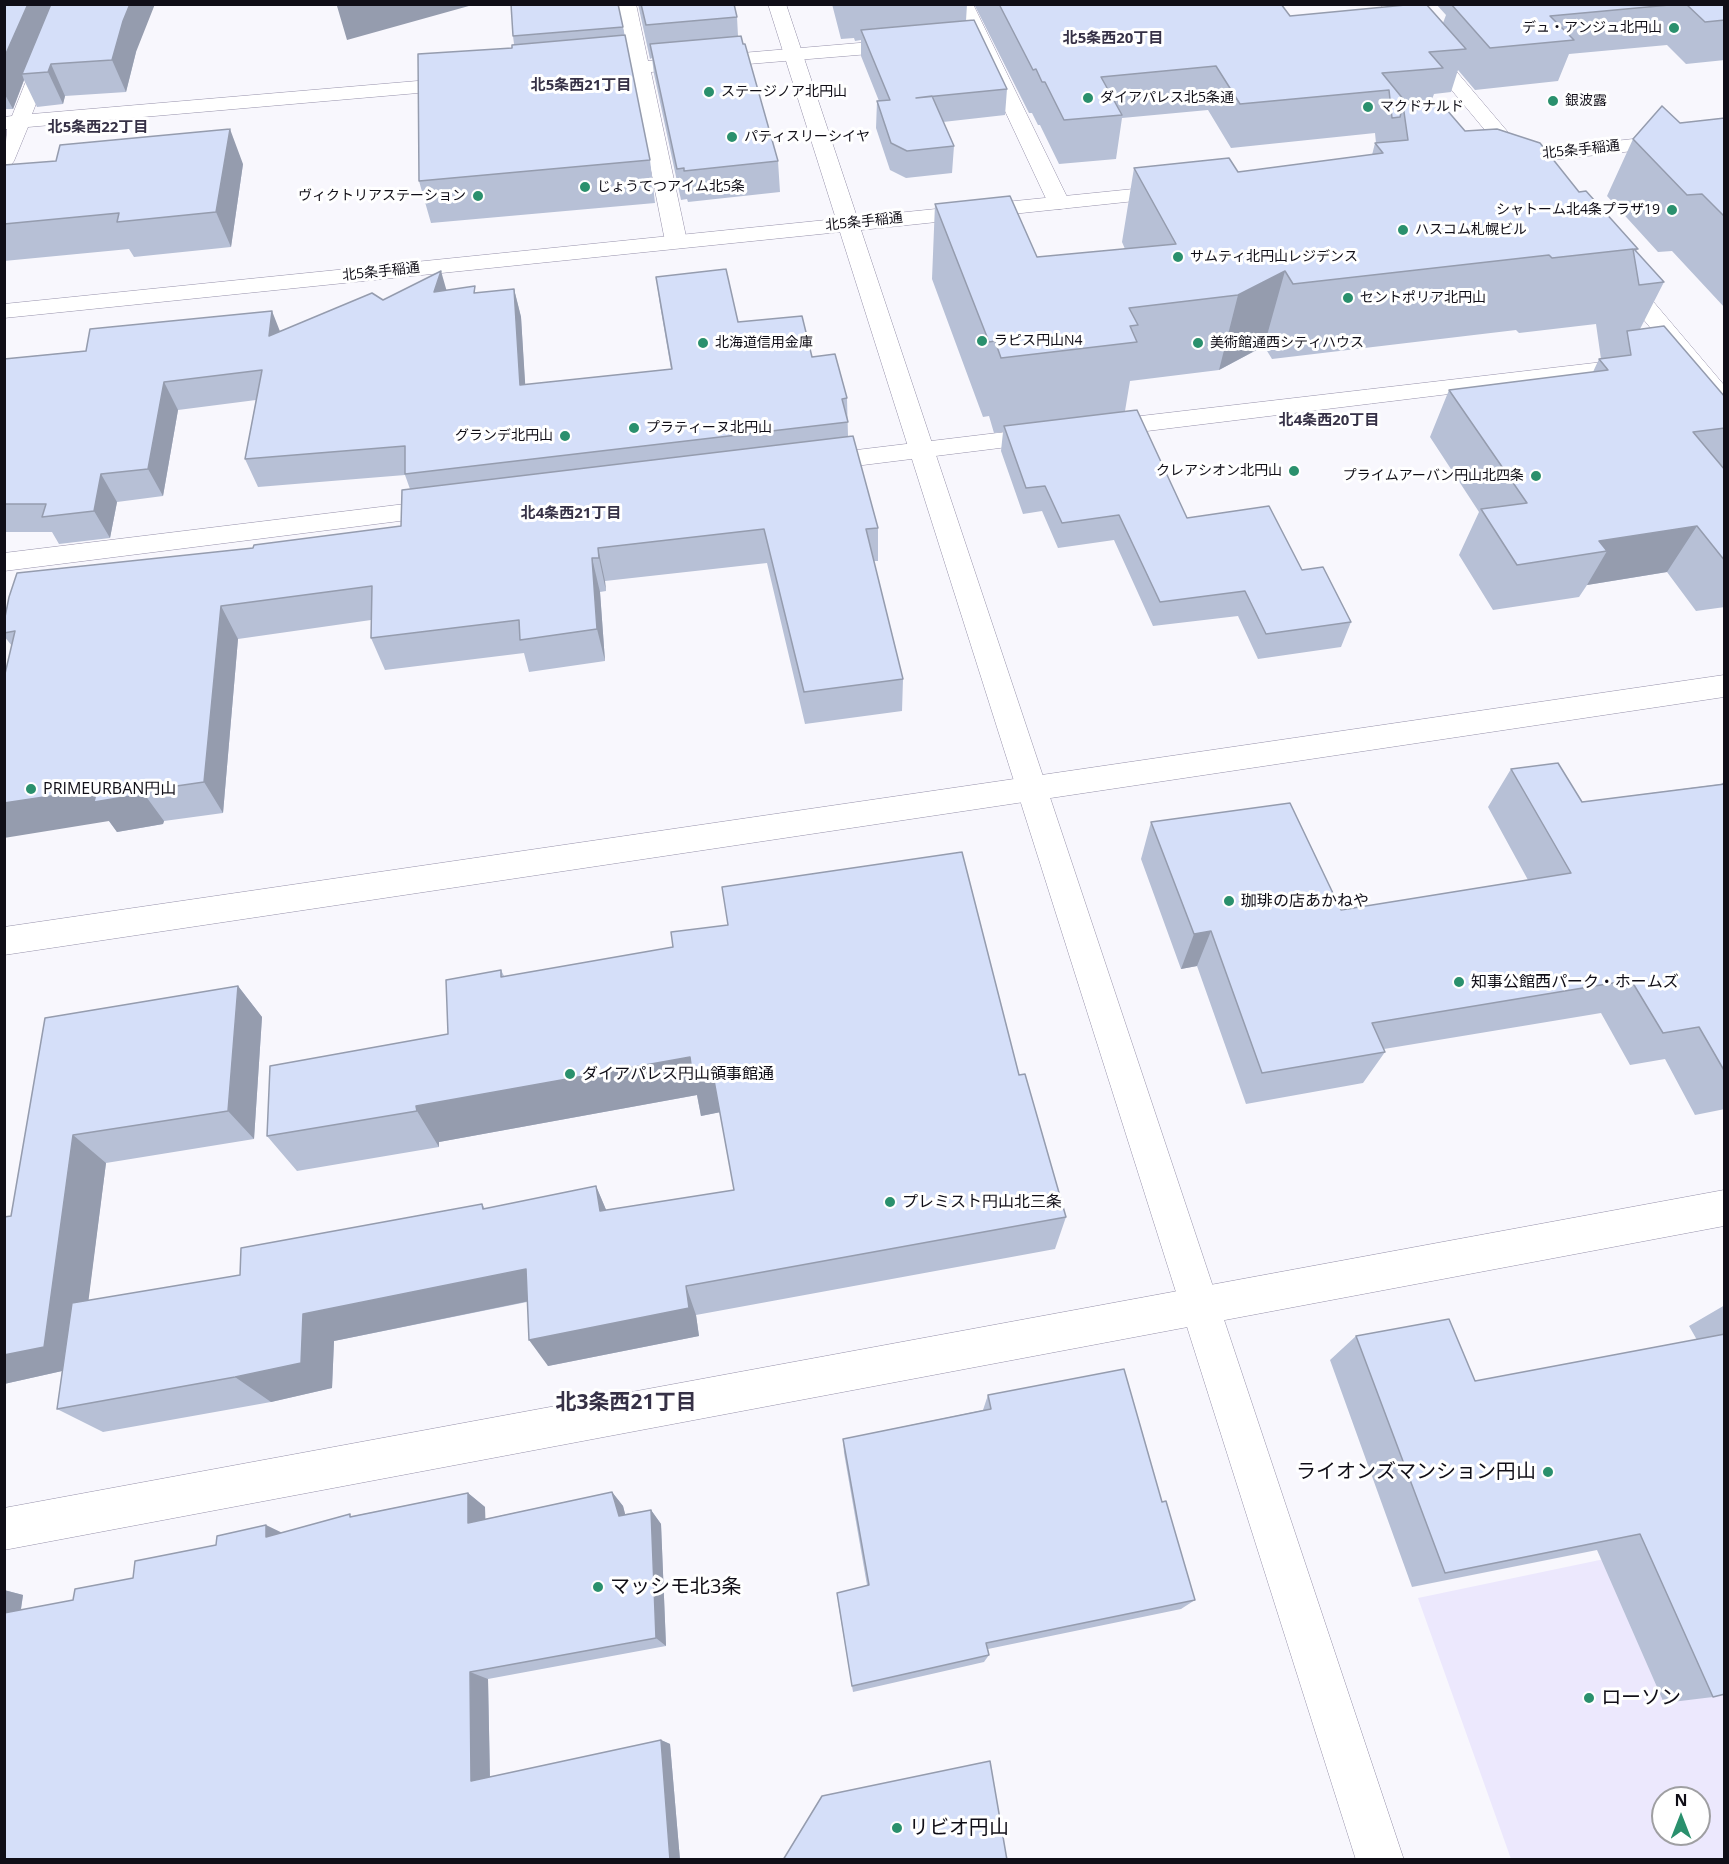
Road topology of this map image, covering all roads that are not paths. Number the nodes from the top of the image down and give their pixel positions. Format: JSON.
{"nodes":[{"id":1,"x":66,"y":4,"type":"edge"},
{"id":2,"x":627,"y":4,"type":"edge"},
{"id":3,"x":777,"y":4,"type":"edge"},
{"id":4,"x":964,"y":4,"type":"edge"},
{"id":5,"x":1389,"y":4,"type":"edge"},
{"id":6,"x":980,"y":38,"type":"junction"},
{"id":7,"x":957,"y":40,"type":"edge"},
{"id":8,"x":924,"y":43,"type":"edge"},
{"id":9,"x":794,"y":56,"type":"junction"},
{"id":10,"x":640,"y":68,"type":"junction"},
{"id":11,"x":568,"y":74,"type":"edge"},
{"id":12,"x":484,"y":81,"type":"edge"},
{"id":13,"x":11,"y":122,"type":"edge"},
{"id":14,"x":1725,"y":135,"type":"edge"},
{"id":15,"x":1518,"y":157,"type":"junction"},
{"id":16,"x":1488,"y":160,"type":"edge"},
{"id":17,"x":4,"y":161,"type":"edge"},
{"id":18,"x":1534,"y":175,"type":"edge"},
{"id":19,"x":1196,"y":189,"type":"edge"},
{"id":20,"x":1059,"y":203,"type":"junction"},
{"id":21,"x":847,"y":224,"type":"junction"},
{"id":22,"x":676,"y":241,"type":"junction"},
{"id":23,"x":1608,"y":263,"type":"edge"},
{"id":24,"x":4,"y":311,"type":"edge"},
{"id":25,"x":1689,"y":358,"type":"junction"},
{"id":26,"x":1725,"y":400,"type":"edge"},
{"id":27,"x":922,"y":450,"type":"junction"},
{"id":28,"x":790,"y":466,"type":"edge"},
{"id":29,"x":469,"y":505,"type":"edge"},
{"id":30,"x":4,"y":562,"type":"edge"},
{"id":31,"x":1725,"y":686,"type":"edge"},
{"id":32,"x":1033,"y":789,"type":"junction"},
{"id":33,"x":4,"y":941,"type":"edge"},
{"id":34,"x":1725,"y":1208,"type":"edge"},
{"id":35,"x":1200,"y":1306,"type":"junction"},
{"id":36,"x":4,"y":1529,"type":"edge"},
{"id":37,"x":1380,"y":1860,"type":"edge"}],
"edges":[{"from":1,"to":13,"type":"street"},
{"from":2,"to":10,"type":"street"},
{"from":3,"to":9,"type":"street"},
{"from":4,"to":6,"type":"street"},
{"from":5,"to":15,"type":"street"},
{"from":6,"to":7,"type":"street"},
{"from":6,"to":20,"type":"street"},
{"from":8,"to":9,"type":"street"},
{"from":9,"to":10,"type":"street"},
{"from":9,"to":21,"type":"street"},
{"from":10,"to":11,"type":"street"},
{"from":10,"to":22,"type":"street"},
{"from":12,"to":13,"type":"street"},
{"from":13,"to":17,"type":"street"},
{"from":14,"to":15,"type":"street","name":"北5条手稲通"},
{"from":15,"to":16,"type":"street","name":"北5条手稲通"},
{"from":15,"to":18,"type":"street"},
{"from":19,"to":20,"type":"street","name":"北5条手稲通"},
{"from":20,"to":21,"type":"street","name":"北5条手稲通"},
{"from":21,"to":22,"type":"street","name":"北5条手稲通"},
{"from":21,"to":27,"type":"street"},
{"from":22,"to":24,"type":"street","name":"北5条手稲通"},
{"from":23,"to":25,"type":"street"},
{"from":25,"to":26,"type":"street"},
{"from":25,"to":27,"type":"street"},
{"from":27,"to":28,"type":"street"},
{"from":27,"to":32,"type":"street"},
{"from":29,"to":30,"type":"street"},
{"from":31,"to":32,"type":"street"},
{"from":32,"to":33,"type":"street"},
{"from":32,"to":35,"type":"street"},
{"from":34,"to":35,"type":"street"},
{"from":35,"to":36,"type":"street"},
{"from":35,"to":37,"type":"street"}]}
